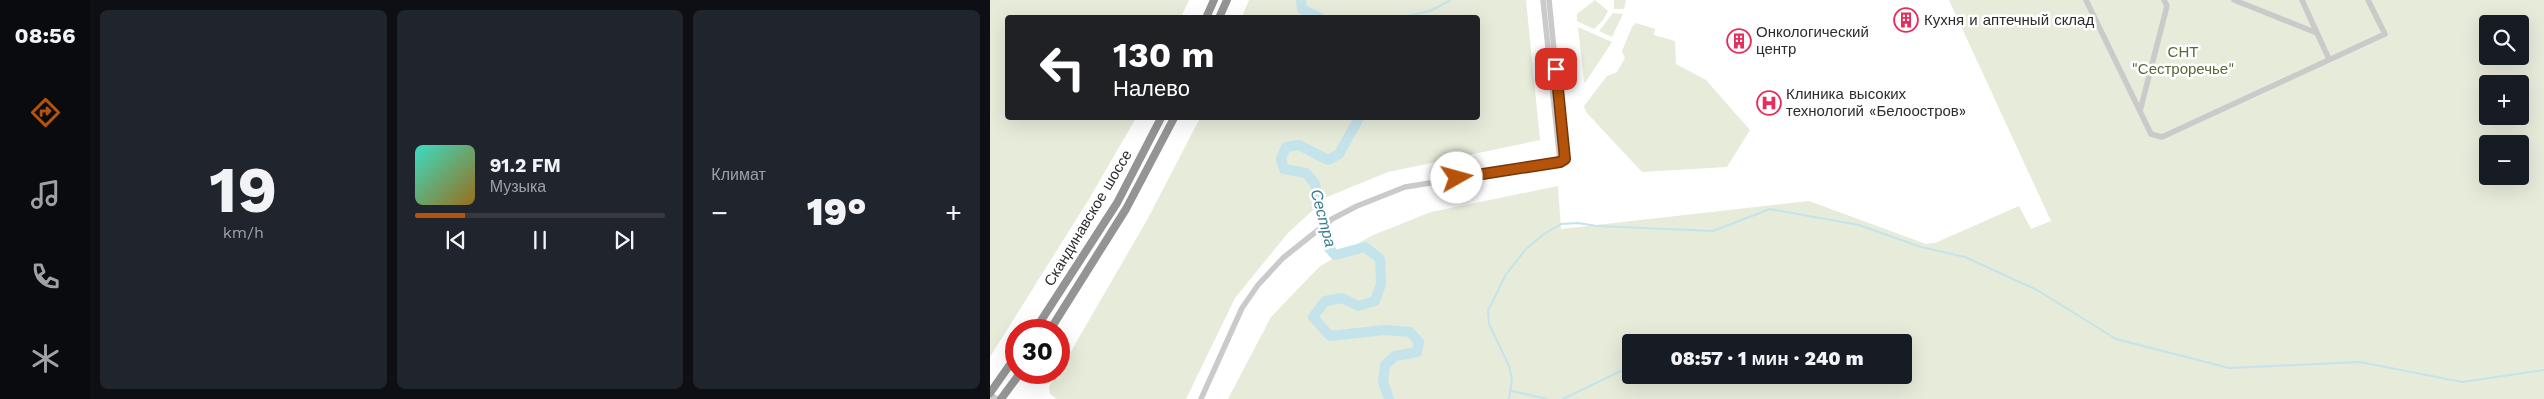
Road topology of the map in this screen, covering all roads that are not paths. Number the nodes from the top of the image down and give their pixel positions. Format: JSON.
{"nodes":[{"id":1,"x":1214,"y":0,"type":"edge"},
{"id":2,"x":1227,"y":0,"type":"edge"},
{"id":3,"x":1543,"y":0,"type":"edge"},
{"id":4,"x":1549,"y":0,"type":"edge"},
{"id":5,"x":2086,"y":0,"type":"edge"},
{"id":6,"x":2164,"y":0,"type":"edge"},
{"id":7,"x":2234,"y":0,"type":"edge"},
{"id":8,"x":2302,"y":0,"type":"edge"},
{"id":9,"x":2368,"y":0,"type":"edge"},
{"id":10,"x":1207,"y":15,"type":"edge"},
{"id":11,"x":1220,"y":15,"type":"edge"},
{"id":12,"x":2317,"y":33,"type":"junction"},
{"id":13,"x":2330,"y":59,"type":"junction"},
{"id":14,"x":2140,"y":111,"type":"junction"},
{"id":15,"x":1160,"y":120,"type":"edge"},
{"id":16,"x":1173,"y":120,"type":"edge"},
{"id":17,"x":1560,"y":162,"type":"junction"},
{"id":18,"x":1042,"y":319,"type":"edge"},
{"id":19,"x":1057,"y":319,"type":"edge"},
{"id":20,"x":1005,"y":372,"type":"edge"},
{"id":21,"x":1011,"y":384,"type":"edge"},
{"id":22,"x":990,"y":394,"type":"edge"},
{"id":23,"x":999,"y":399,"type":"edge"},
{"id":24,"x":1201,"y":399,"type":"edge"}],
"edges":[{"from":1,"to":10,"type":"highway"},
{"from":2,"to":11,"type":"highway"},
{"from":3,"to":17,"type":"street"},
{"from":4,"to":17,"type":"street"},
{"from":5,"to":14,"type":"street"},
{"from":6,"to":14,"type":"street"},
{"from":7,"to":12,"type":"street"},
{"from":8,"to":12,"type":"street"},
{"from":9,"to":13,"type":"street"},
{"from":12,"to":13,"type":"street"},
{"from":13,"to":14,"type":"street"},
{"from":15,"to":18,"type":"highway","name":"Скандинавское шоссе"},
{"from":16,"to":19,"type":"highway","name":"Скандинавское шоссе"},
{"from":17,"to":24,"type":"street"},
{"from":20,"to":22,"type":"highway"},
{"from":21,"to":23,"type":"highway"},
{"from":22,"to":23,"type":"street"}]}
